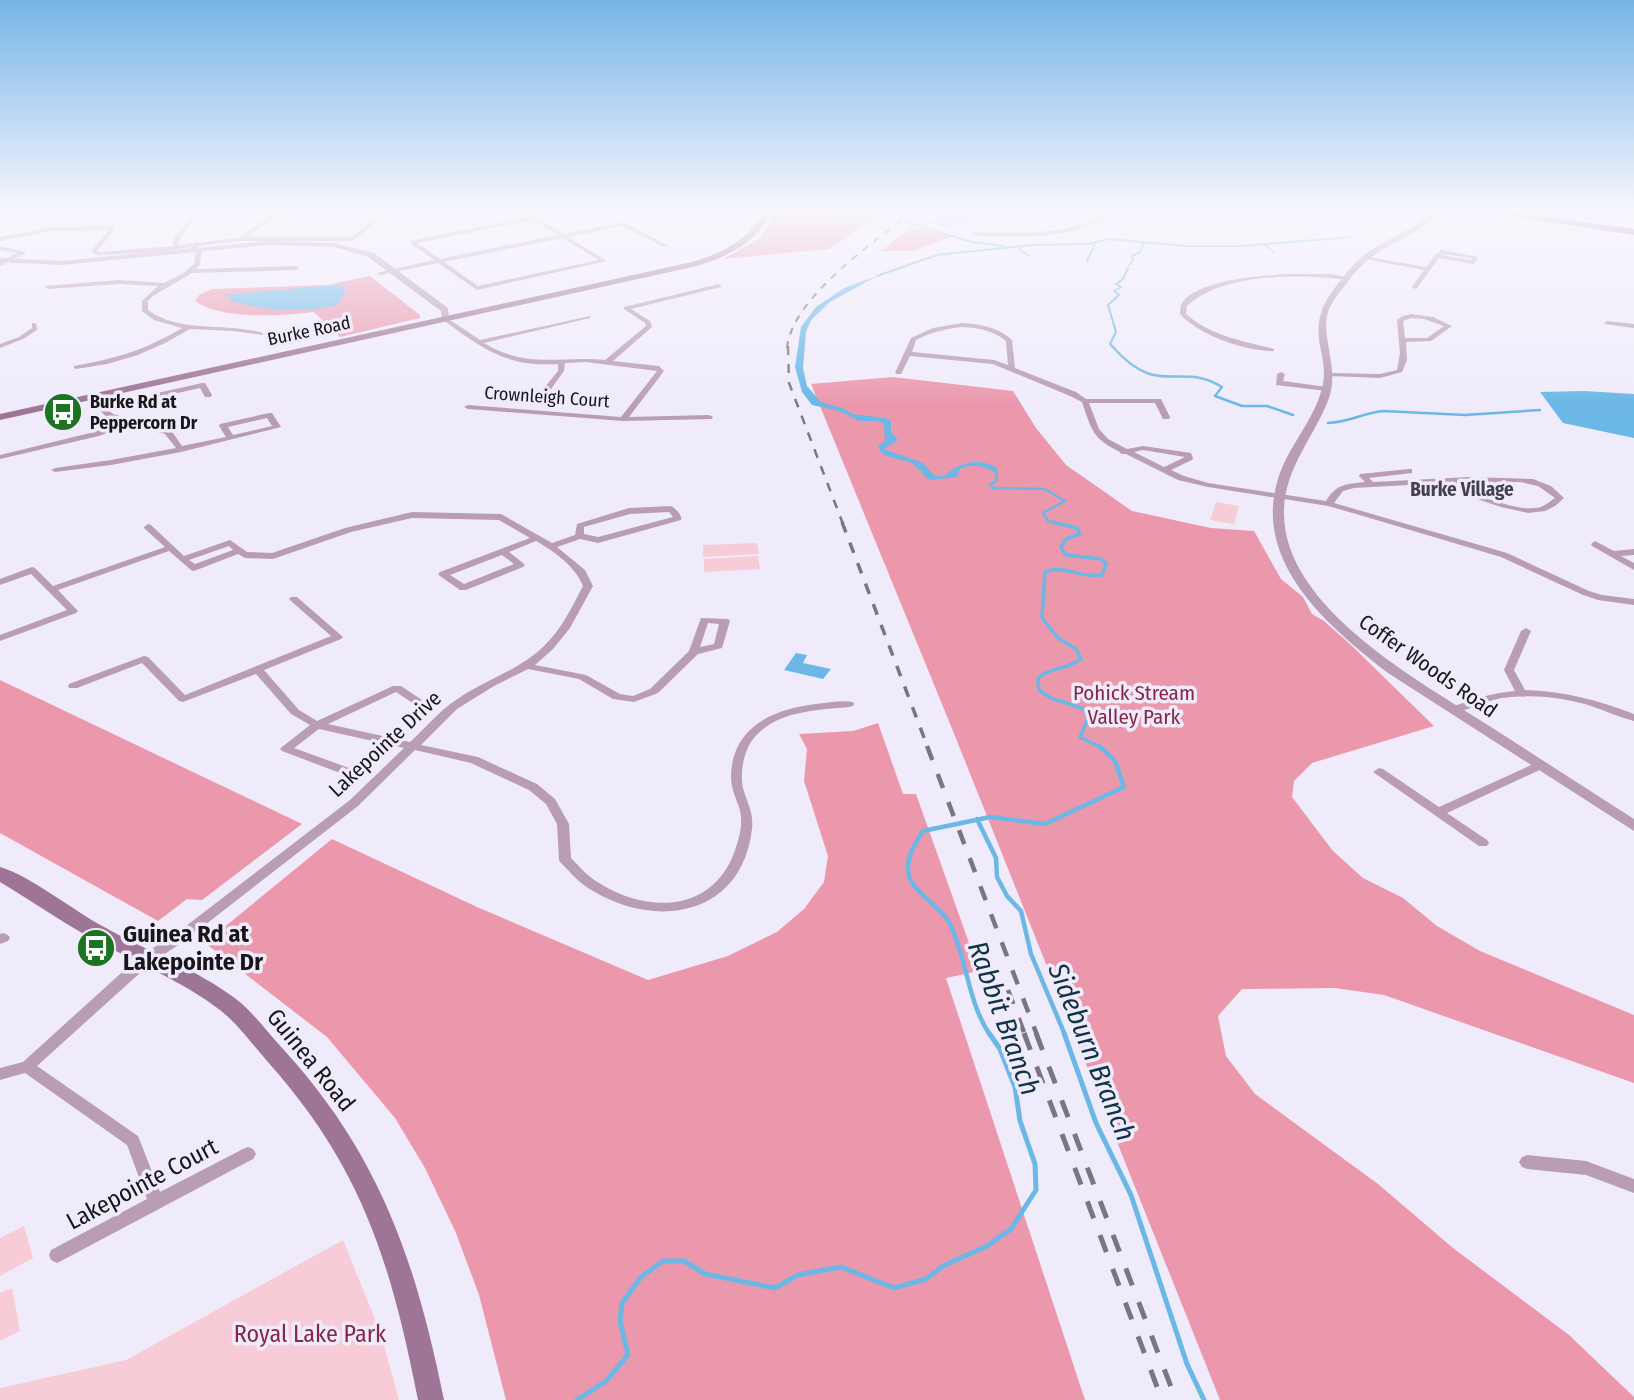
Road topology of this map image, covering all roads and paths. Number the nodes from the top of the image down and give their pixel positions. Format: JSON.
{"nodes":[{"id":1,"x":183,"y":275,"type":"edge"},
{"id":2,"x":383,"y":275,"type":"edge"},
{"id":3,"x":397,"y":275,"type":"edge"},
{"id":4,"x":458,"y":275,"type":"edge"},
{"id":5,"x":537,"y":275,"type":"edge"},
{"id":6,"x":637,"y":275,"type":"edge"},
{"id":7,"x":1279,"y":275,"type":"edge"},
{"id":8,"x":1319,"y":275,"type":"edge"},
{"id":9,"x":1349,"y":275,"type":"edge"},
{"id":10,"x":1423,"y":275,"type":"edge"},
{"id":11,"x":1347,"y":278,"type":"junction"},
{"id":12,"x":164,"y":285,"type":"junction"},
{"id":13,"x":719,"y":286,"type":"dead end"},
{"id":14,"x":48,"y":287,"type":"dead end"},
{"id":15,"x":1415,"y":287,"type":"dead end"},
{"id":16,"x":588,"y":317,"type":"dead end"},
{"id":17,"x":445,"y":319,"type":"junction"},
{"id":18,"x":1607,"y":323,"type":"dead end"},
{"id":19,"x":34,"y":324,"type":"dead end"},
{"id":20,"x":190,"y":326,"type":"junction"},
{"id":21,"x":1634,"y":326,"type":"edge"},
{"id":22,"x":261,"y":334,"type":"dead end"},
{"id":23,"x":1401,"y":340,"type":"junction"},
{"id":24,"x":478,"y":343,"type":"junction"},
{"id":25,"x":0,"y":346,"type":"edge"},
{"id":26,"x":1272,"y":350,"type":"dead end"},
{"id":27,"x":908,"y":354,"type":"junction"},
{"id":28,"x":562,"y":362,"type":"junction"},
{"id":29,"x":607,"y":362,"type":"junction"},
{"id":30,"x":76,"y":367,"type":"dead end"},
{"id":31,"x":1012,"y":369,"type":"junction"},
{"id":32,"x":899,"y":373,"type":"dead end"},
{"id":33,"x":1281,"y":374,"type":"dead end"},
{"id":34,"x":1330,"y":375,"type":"junction"},
{"id":35,"x":1327,"y":390,"type":"junction"},
{"id":36,"x":208,"y":395,"type":"dead end"},
{"id":37,"x":91,"y":396,"type":"junction"},
{"id":38,"x":540,"y":398,"type":"dead end"},
{"id":39,"x":1085,"y":401,"type":"junction"},
{"id":40,"x":468,"y":407,"type":"dead end"},
{"id":41,"x":100,"y":408,"type":"junction"},
{"id":42,"x":0,"y":417,"type":"edge"},
{"id":43,"x":709,"y":417,"type":"dead end"},
{"id":44,"x":1166,"y":417,"type":"dead end"},
{"id":45,"x":623,"y":419,"type":"junction"},
{"id":46,"x":129,"y":422,"type":"junction"},
{"id":47,"x":230,"y":438,"type":"junction"},
{"id":48,"x":181,"y":450,"type":"junction"},
{"id":49,"x":1124,"y":452,"type":"junction"},
{"id":50,"x":0,"y":457,"type":"edge"},
{"id":51,"x":55,"y":470,"type":"dead end"},
{"id":52,"x":1164,"y":470,"type":"junction"},
{"id":53,"x":1409,"y":471,"type":"dead end"},
{"id":54,"x":1448,"y":482,"type":"junction"},
{"id":55,"x":1371,"y":484,"type":"junction"},
{"id":56,"x":1280,"y":497,"type":"junction"},
{"id":57,"x":1329,"y":504,"type":"junction"},
{"id":58,"x":148,"y":527,"type":"dead end"},
{"id":59,"x":579,"y":536,"type":"junction"},
{"id":60,"x":537,"y":538,"type":"junction"},
{"id":61,"x":1595,"y":544,"type":"dead end"},
{"id":62,"x":551,"y":546,"type":"junction"},
{"id":63,"x":170,"y":548,"type":"junction"},
{"id":64,"x":503,"y":551,"type":"junction"},
{"id":65,"x":1634,"y":552,"type":"edge"},
{"id":66,"x":1612,"y":554,"type":"junction"},
{"id":67,"x":1634,"y":567,"type":"edge"},
{"id":68,"x":0,"y":582,"type":"edge"},
{"id":69,"x":52,"y":589,"type":"junction"},
{"id":70,"x":294,"y":599,"type":"dead end"},
{"id":71,"x":1634,"y":601,"type":"edge"},
{"id":72,"x":1526,"y":631,"type":"dead end"},
{"id":73,"x":0,"y":638,"type":"edge"},
{"id":74,"x":694,"y":652,"type":"dead end"},
{"id":75,"x":527,"y":666,"type":"junction"},
{"id":76,"x":258,"y":670,"type":"junction"},
{"id":77,"x":73,"y":686,"type":"dead end"},
{"id":78,"x":1520,"y":691,"type":"junction"},
{"id":79,"x":421,"y":704,"type":"dead end"},
{"id":80,"x":849,"y":704,"type":"dead end"},
{"id":81,"x":1454,"y":710,"type":"junction"},
{"id":82,"x":1634,"y":718,"type":"edge"},
{"id":83,"x":317,"y":725,"type":"junction"},
{"id":84,"x":414,"y":745,"type":"junction"},
{"id":85,"x":1540,"y":765,"type":"junction"},
{"id":86,"x":348,"y":772,"type":"dead end"},
{"id":87,"x":1379,"y":772,"type":"dead end"},
{"id":88,"x":1439,"y":812,"type":"junction"},
{"id":89,"x":1634,"y":826,"type":"edge"},
{"id":90,"x":1483,"y":843,"type":"dead end"},
{"id":91,"x":0,"y":874,"type":"edge"},
{"id":92,"x":146,"y":959,"type":"junction"},
{"id":93,"x":27,"y":1067,"type":"junction"},
{"id":94,"x":0,"y":1074,"type":"edge"},
{"id":95,"x":248,"y":1154,"type":"dead end"},
{"id":96,"x":1527,"y":1162,"type":"dead end"},
{"id":97,"x":1634,"y":1186,"type":"edge"},
{"id":98,"x":156,"y":1202,"type":"junction"},
{"id":99,"x":57,"y":1255,"type":"dead end"},
{"id":100,"x":431,"y":1400,"type":"edge"}],
"edges":[{"from":1,"to":12,"type":"street"},
{"from":2,"to":17,"type":"street"},
{"from":3,"to":17,"type":"street"},
{"from":4,"to":5,"type":"street"},
{"from":6,"to":17,"type":"main road","name":"Burke Road"},
{"from":7,"to":26,"type":"street"},
{"from":8,"to":11,"type":"street"},
{"from":9,"to":11,"type":"street","name":"Coffer Woods Road"},
{"from":10,"to":15,"type":"street"},
{"from":11,"to":34,"type":"street","name":"Coffer Woods Road"},
{"from":12,"to":14,"type":"street"},
{"from":12,"to":20,"type":"street"},
{"from":13,"to":29,"type":"street"},
{"from":16,"to":24,"type":"street"},
{"from":17,"to":24,"type":"street","name":"Crownleigh Court"},
{"from":17,"to":37,"type":"main road","name":"Burke Road"},
{"from":18,"to":21,"type":"street"},
{"from":19,"to":25,"type":"street"},
{"from":20,"to":22,"type":"street"},
{"from":20,"to":30,"type":"street"},
{"from":23,"to":23,"type":"street"},
{"from":23,"to":34,"type":"street"},
{"from":24,"to":28,"type":"street","name":"Crownleigh Court"},
{"from":27,"to":31,"type":"street"},
{"from":27,"to":31,"type":"street"},
{"from":27,"to":32,"type":"street"},
{"from":28,"to":29,"type":"street","name":"Crownleigh Court"},
{"from":28,"to":38,"type":"street"},
{"from":29,"to":45,"type":"street","name":"Crownleigh Court"},
{"from":31,"to":39,"type":"street"},
{"from":33,"to":35,"type":"street"},
{"from":34,"to":35,"type":"street","name":"Coffer Woods Road"},
{"from":35,"to":56,"type":"street","name":"Coffer Woods Road"},
{"from":36,"to":41,"type":"street"},
{"from":37,"to":41,"type":"street"},
{"from":37,"to":42,"type":"main road","name":"Burke Road"},
{"from":39,"to":44,"type":"street"},
{"from":39,"to":49,"type":"street"},
{"from":40,"to":45,"type":"street","name":"Crownleigh Court"},
{"from":41,"to":46,"type":"street"},
{"from":43,"to":45,"type":"street","name":"Crownleigh Court"},
{"from":46,"to":48,"type":"street"},
{"from":46,"to":50,"type":"street"},
{"from":47,"to":47,"type":"street"},
{"from":47,"to":48,"type":"street"},
{"from":48,"to":51,"type":"street"},
{"from":49,"to":52,"type":"street"},
{"from":49,"to":52,"type":"street"},
{"from":52,"to":56,"type":"street"},
{"from":53,"to":55,"type":"street"},
{"from":54,"to":54,"type":"street"},
{"from":54,"to":55,"type":"street"},
{"from":55,"to":57,"type":"street"},
{"from":56,"to":57,"type":"street"},
{"from":56,"to":81,"type":"street","name":"Coffer Woods Road"},
{"from":57,"to":71,"type":"street"},
{"from":58,"to":63,"type":"street"},
{"from":59,"to":59,"type":"street"},
{"from":59,"to":62,"type":"street"},
{"from":60,"to":62,"type":"street","name":"Lakepointe Drive"},
{"from":60,"to":63,"type":"street","name":"Lakepointe Drive"},
{"from":60,"to":64,"type":"street"},
{"from":61,"to":66,"type":"street"},
{"from":62,"to":75,"type":"street","name":"Lakepointe Drive"},
{"from":63,"to":69,"type":"street"},
{"from":64,"to":64,"type":"street"},
{"from":65,"to":66,"type":"street"},
{"from":66,"to":67,"type":"street"},
{"from":68,"to":69,"type":"street"},
{"from":69,"to":73,"type":"street"},
{"from":70,"to":76,"type":"street"},
{"from":72,"to":78,"type":"street"},
{"from":74,"to":75,"type":"street"},
{"from":75,"to":84,"type":"street","name":"Lakepointe Drive"},
{"from":76,"to":77,"type":"street"},
{"from":76,"to":83,"type":"street"},
{"from":78,"to":81,"type":"street"},
{"from":78,"to":82,"type":"street"},
{"from":79,"to":83,"type":"street"},
{"from":80,"to":84,"type":"street"},
{"from":81,"to":85,"type":"street","name":"Coffer Woods Road"},
{"from":83,"to":84,"type":"street"},
{"from":83,"to":86,"type":"street"},
{"from":84,"to":92,"type":"street","name":"Lakepointe Drive"},
{"from":85,"to":88,"type":"street"},
{"from":85,"to":89,"type":"street","name":"Coffer Woods Road"},
{"from":87,"to":88,"type":"street"},
{"from":88,"to":90,"type":"street"},
{"from":91,"to":92,"type":"main road","name":"Guinea Road"},
{"from":92,"to":93,"type":"street","name":"Lakepointe Drive"},
{"from":92,"to":100,"type":"main road","name":"Guinea Road"},
{"from":93,"to":94,"type":"street","name":"Lakepointe Drive"},
{"from":93,"to":98,"type":"street"},
{"from":95,"to":98,"type":"street","name":"Lakepointe Court"},
{"from":96,"to":97,"type":"street"},
{"from":98,"to":99,"type":"street","name":"Lakepointe Court"}]}
